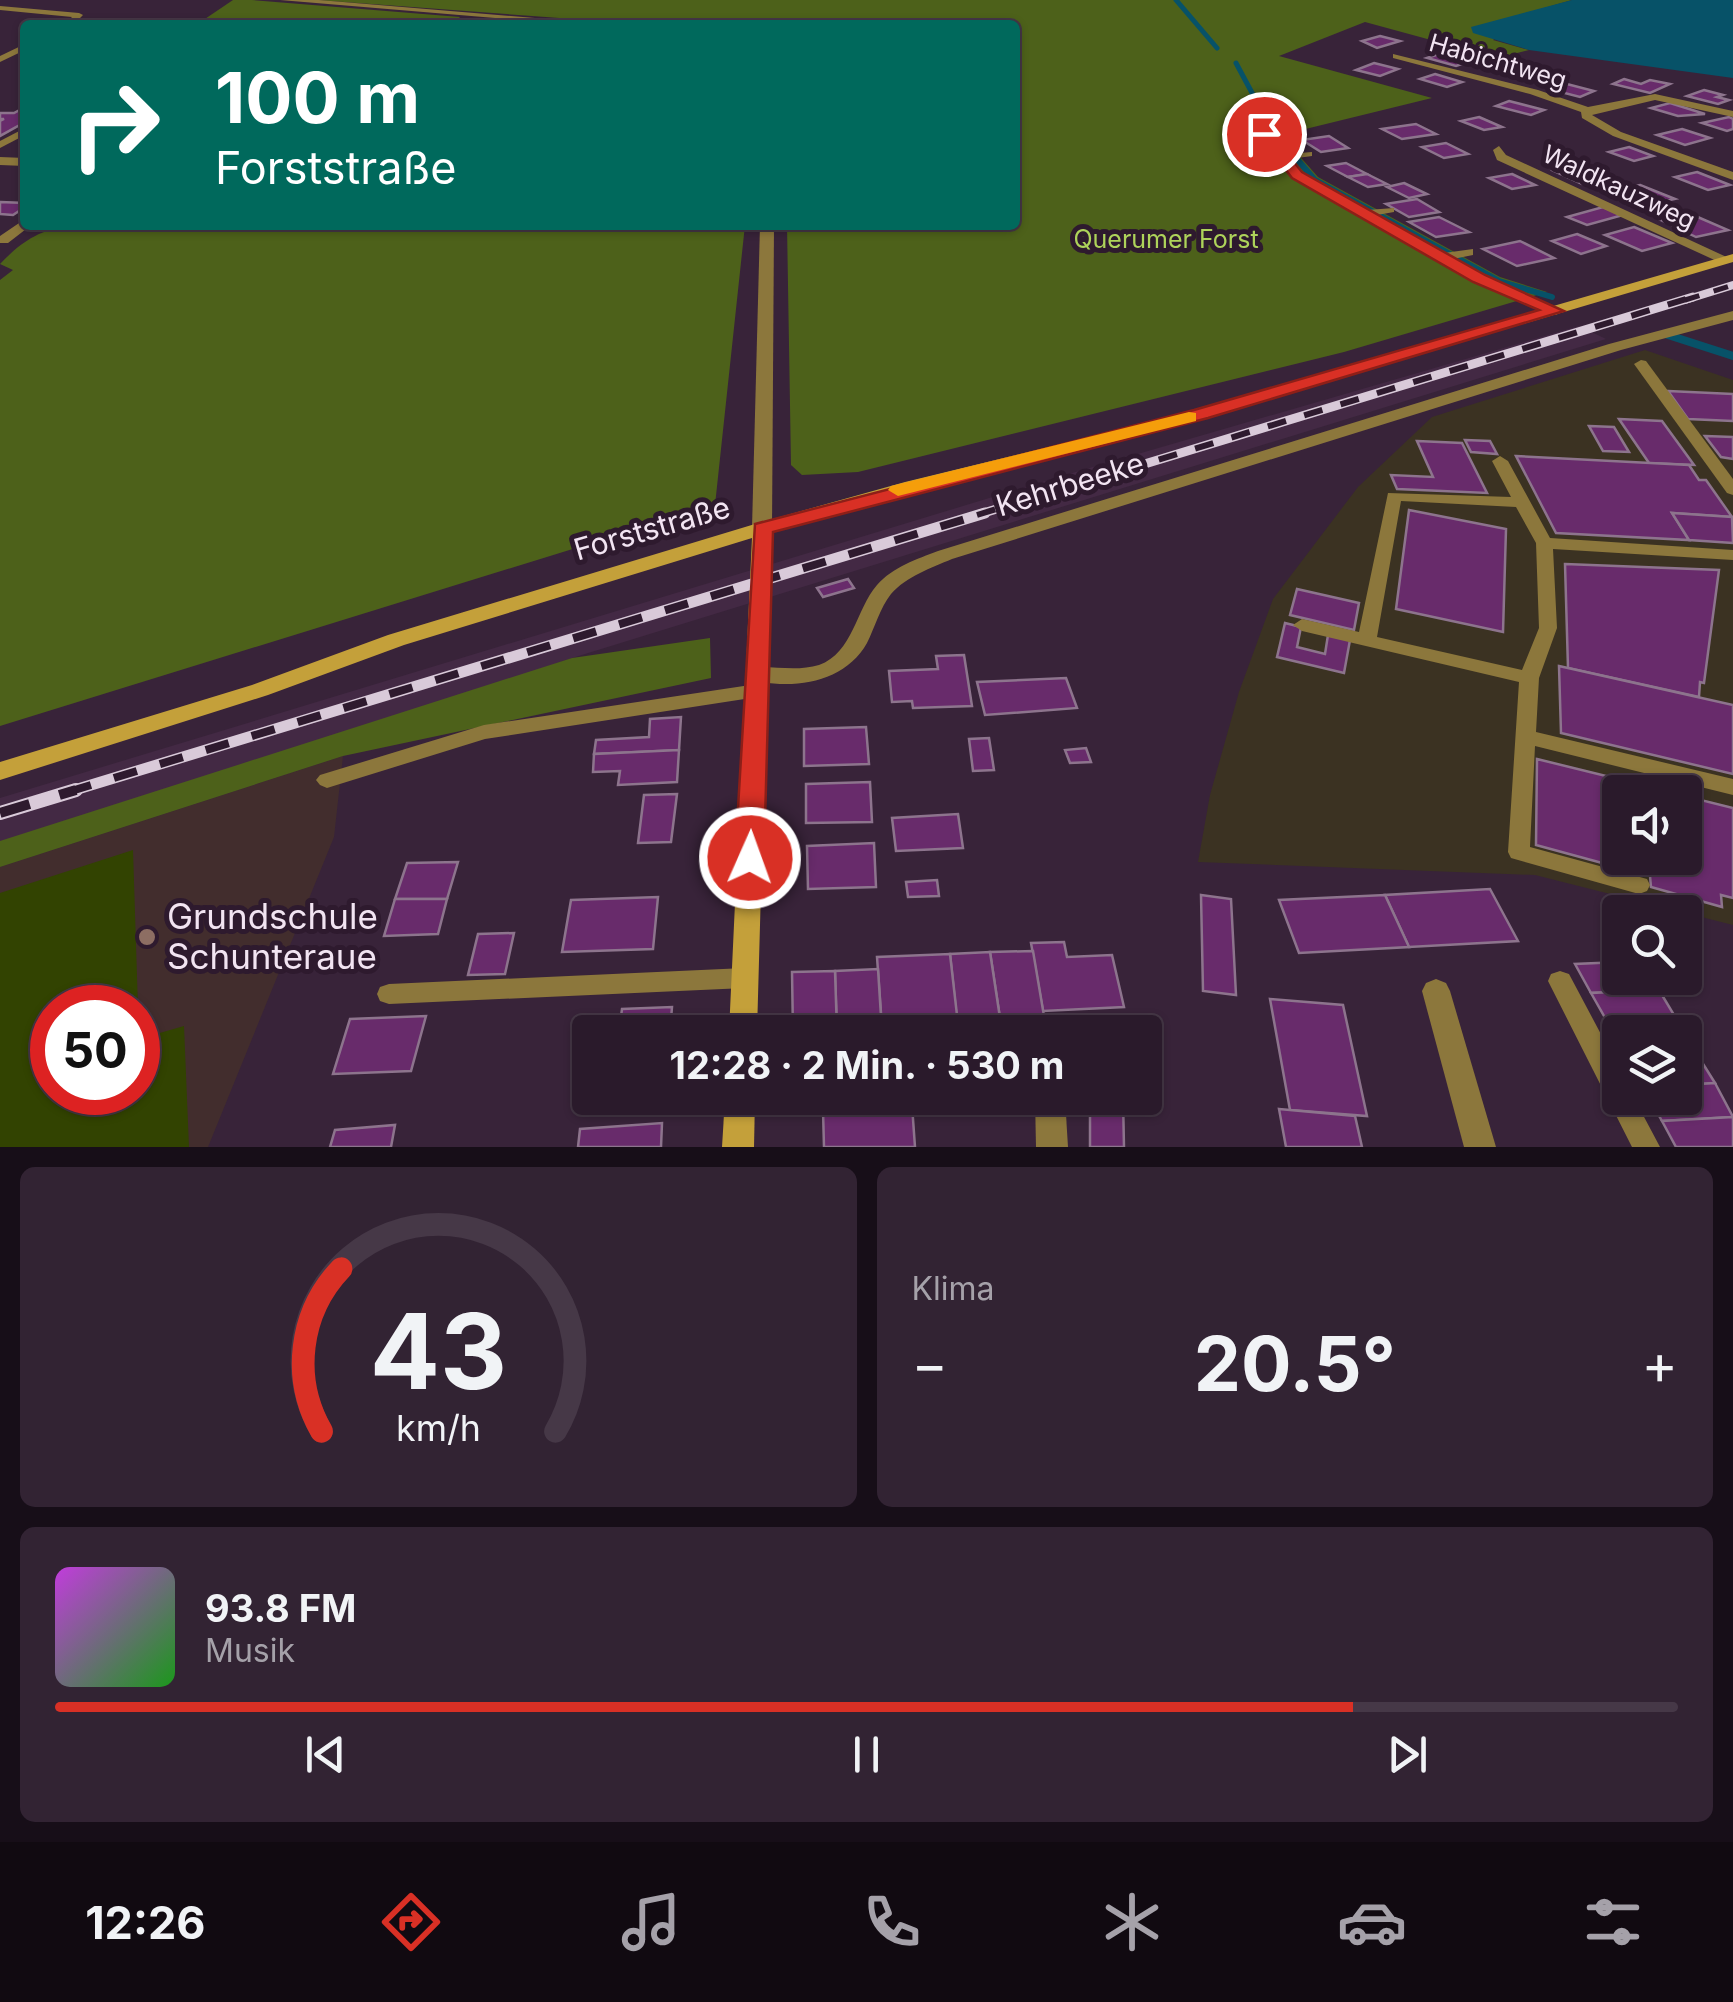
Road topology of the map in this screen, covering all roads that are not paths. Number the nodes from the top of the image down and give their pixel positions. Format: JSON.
{"nodes":[{"id":1,"x":284,"y":0,"type":"edge"},
{"id":2,"x":0,"y":8,"type":"edge"},
{"id":3,"x":74,"y":20,"type":"edge"},
{"id":4,"x":548,"y":20,"type":"edge"},
{"id":5,"x":1397,"y":56,"type":"dead end"},
{"id":6,"x":1587,"y":110,"type":"junction"},
{"id":7,"x":1733,"y":114,"type":"edge"},
{"id":8,"x":1264,"y":134,"type":"dead end"},
{"id":9,"x":1499,"y":150,"type":"dead end"},
{"id":10,"x":1308,"y":154,"type":"dead end"},
{"id":11,"x":1284,"y":156,"type":"junction"},
{"id":12,"x":1733,"y":176,"type":"edge"},
{"id":13,"x":1390,"y":210,"type":"dead end"},
{"id":14,"x":1364,"y":214,"type":"junction"},
{"id":15,"x":20,"y":226,"type":"edge"},
{"id":16,"x":767,"y":230,"type":"edge"},
{"id":17,"x":3,"y":240,"type":"dead end"},
{"id":18,"x":1469,"y":252,"type":"dead end"},
{"id":19,"x":1442,"y":258,"type":"junction"},
{"id":20,"x":1730,"y":260,"type":"edge"},
{"id":21,"x":1556,"y":311,"type":"junction"},
{"id":22,"x":1733,"y":315,"type":"edge"},
{"id":23,"x":1641,"y":364,"type":"dead end"},
{"id":24,"x":1500,"y":461,"type":"dead end"},
{"id":25,"x":1733,"y":490,"type":"edge"},
{"id":26,"x":1522,"y":502,"type":"junction"},
{"id":27,"x":762,"y":528,"type":"junction"},
{"id":28,"x":1544,"y":544,"type":"junction"},
{"id":29,"x":1733,"y":555,"type":"edge"},
{"id":30,"x":1302,"y":625,"type":"dead end"},
{"id":31,"x":1368,"y":640,"type":"junction"},
{"id":32,"x":1529,"y":678,"type":"junction"},
{"id":33,"x":757,"y":683,"type":"junction"},
{"id":34,"x":1526,"y":736,"type":"junction"},
{"id":35,"x":0,"y":771,"type":"edge"},
{"id":36,"x":328,"y":780,"type":"dead end"},
{"id":37,"x":1733,"y":787,"type":"edge"},
{"id":38,"x":1639,"y":885,"type":"dead end"},
{"id":39,"x":745,"y":978,"type":"junction"},
{"id":40,"x":1560,"y":981,"type":"dead end"},
{"id":41,"x":1436,"y":991,"type":"dead end"},
{"id":42,"x":389,"y":994,"type":"dead end"},
{"id":43,"x":744,"y":1015,"type":"edge"},
{"id":44,"x":1602,"y":1062,"type":"edge"},
{"id":45,"x":739,"y":1115,"type":"edge"},
{"id":46,"x":1051,"y":1115,"type":"edge"},
{"id":47,"x":1629,"y":1115,"type":"edge"},
{"id":48,"x":738,"y":1147,"type":"edge"},
{"id":49,"x":1052,"y":1147,"type":"edge"},
{"id":50,"x":1480,"y":1147,"type":"edge"},
{"id":51,"x":1646,"y":1147,"type":"edge"}],
"edges":[{"from":1,"to":4,"type":"street"},
{"from":2,"to":3,"type":"lane"},
{"from":5,"to":6,"type":"street","name":"Habichtweg"},
{"from":6,"to":7,"type":"street","name":"Habichtweg"},
{"from":6,"to":12,"type":"street","name":"Habichtweg"},
{"from":8,"to":11,"type":"lane"},
{"from":9,"to":20,"type":"street","name":"Waldkauzweg"},
{"from":10,"to":11,"type":"lane"},
{"from":11,"to":14,"type":"lane"},
{"from":13,"to":14,"type":"lane"},
{"from":14,"to":19,"type":"lane"},
{"from":15,"to":17,"type":"street"},
{"from":16,"to":27,"type":"street"},
{"from":18,"to":19,"type":"lane"},
{"from":19,"to":21,"type":"lane"},
{"from":20,"to":21,"type":"main road","name":"Forststraße"},
{"from":21,"to":27,"type":"main road","name":"Forststraße"},
{"from":22,"to":33,"type":"street","name":"Kehrbeeke"},
{"from":23,"to":25,"type":"lane"},
{"from":24,"to":26,"type":"lane"},
{"from":26,"to":28,"type":"lane"},
{"from":26,"to":31,"type":"lane"},
{"from":27,"to":33,"type":"main road"},
{"from":27,"to":35,"type":"main road","name":"Forststraße"},
{"from":28,"to":29,"type":"lane"},
{"from":28,"to":32,"type":"lane"},
{"from":30,"to":31,"type":"lane"},
{"from":31,"to":32,"type":"lane"},
{"from":32,"to":34,"type":"lane"},
{"from":33,"to":36,"type":"lane"},
{"from":33,"to":39,"type":"main road"},
{"from":34,"to":37,"type":"lane"},
{"from":34,"to":38,"type":"lane"},
{"from":39,"to":42,"type":"lane"},
{"from":39,"to":43,"type":"main road"},
{"from":40,"to":44,"type":"lane"},
{"from":41,"to":50,"type":"street"},
{"from":45,"to":48,"type":"main road"},
{"from":46,"to":49,"type":"street"},
{"from":47,"to":51,"type":"lane"}]}
